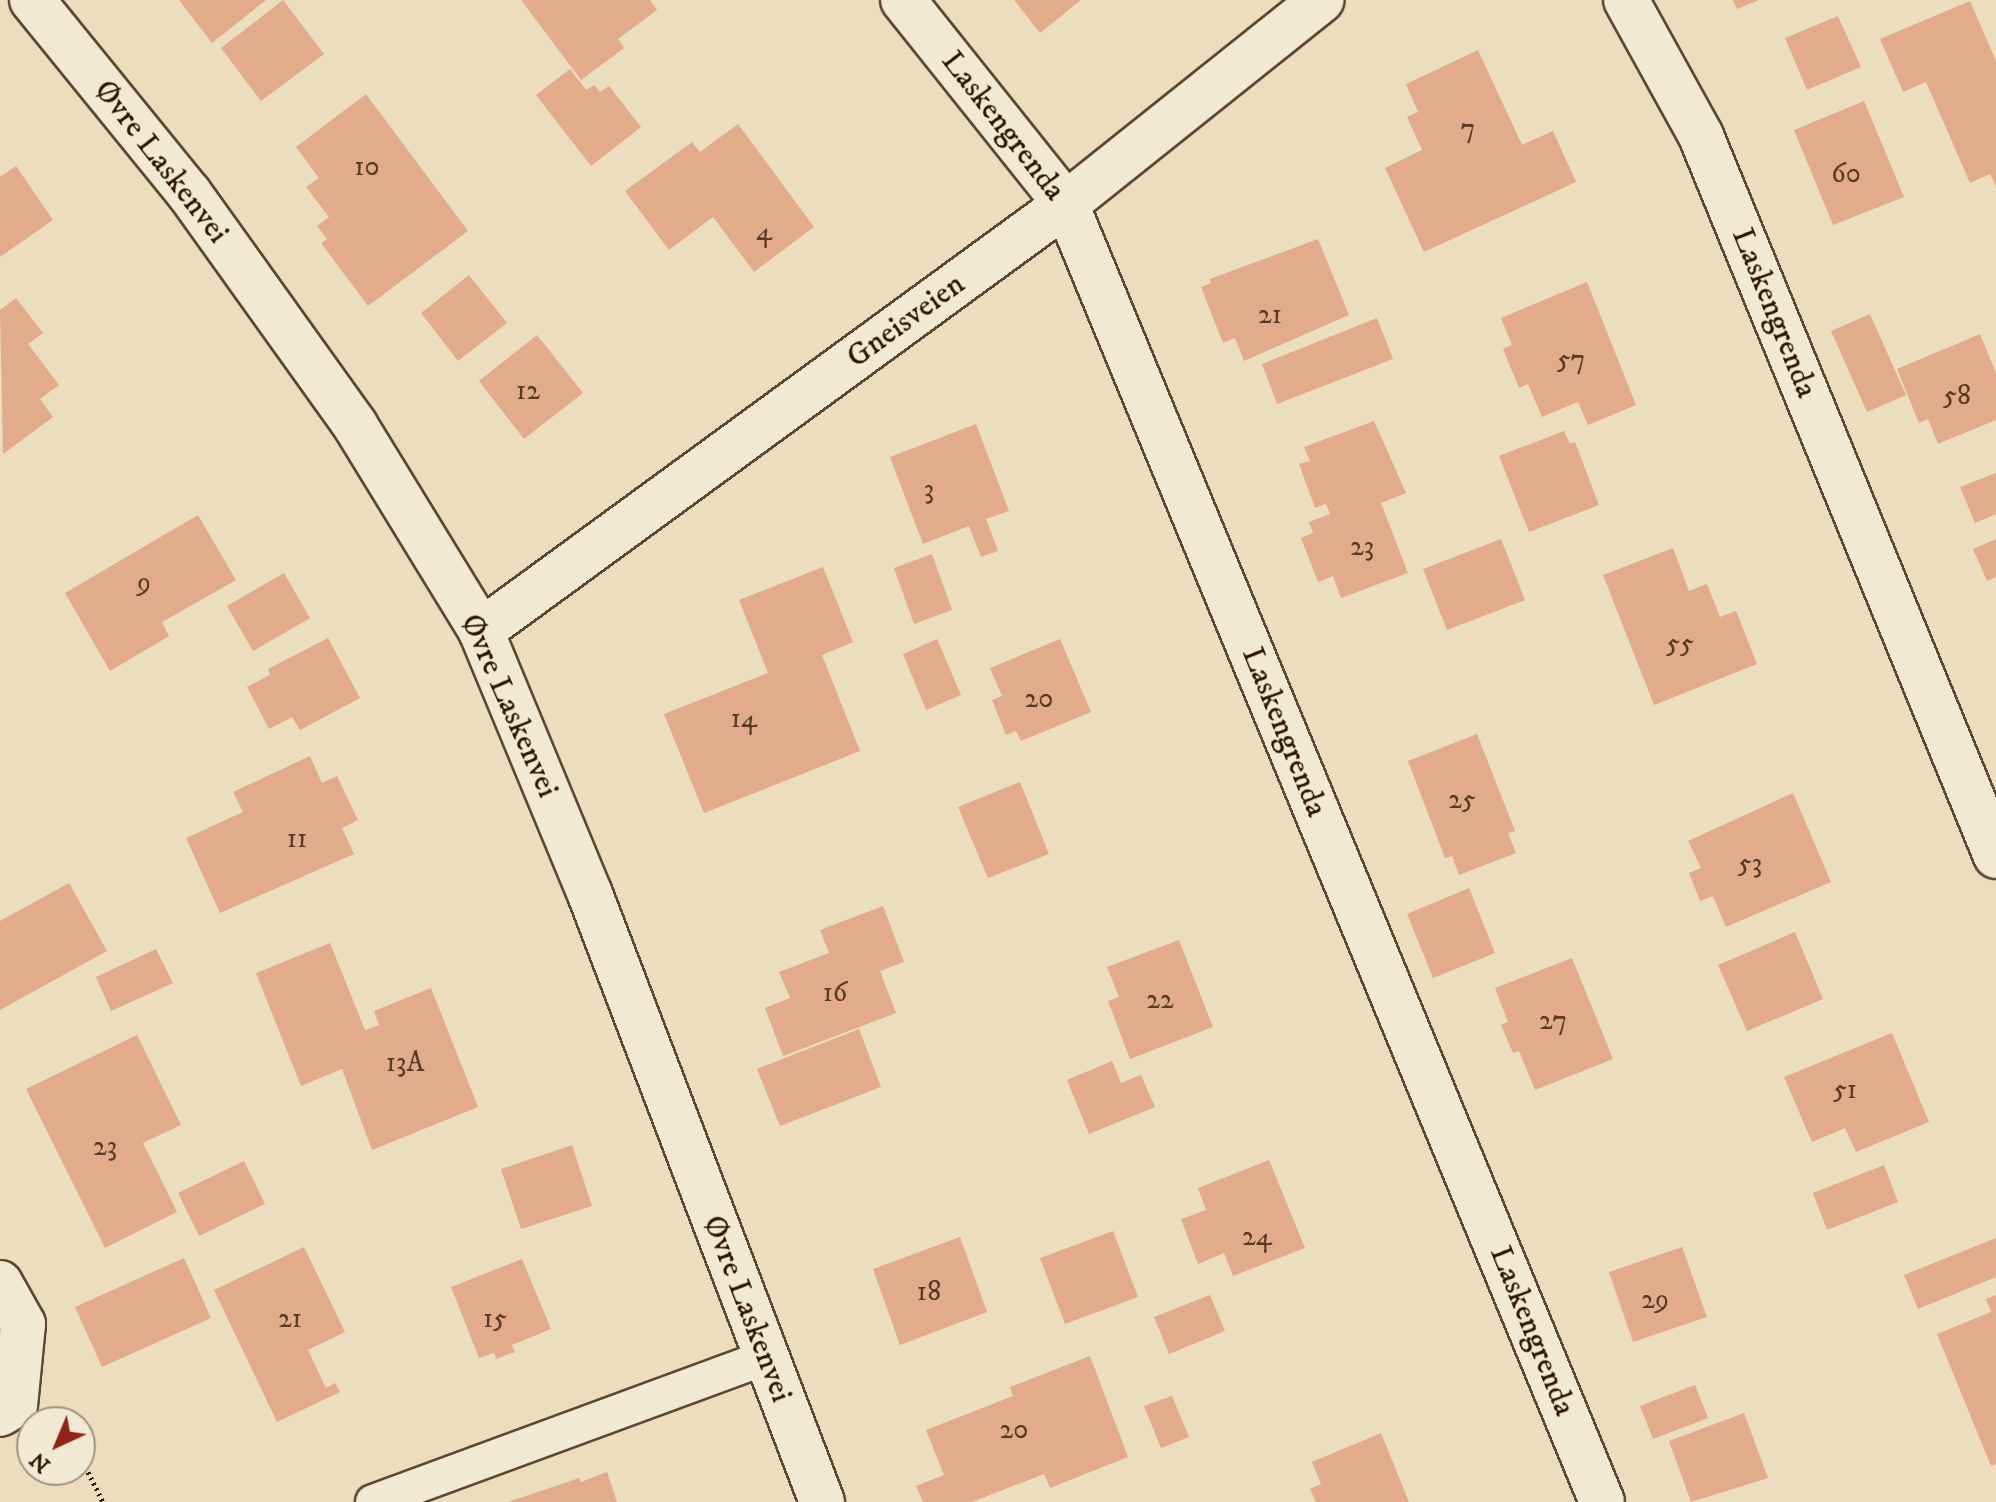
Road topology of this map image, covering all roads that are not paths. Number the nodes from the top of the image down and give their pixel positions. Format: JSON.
{"nodes":[{"id":1,"x":32,"y":0,"type":"edge"},
{"id":2,"x":903,"y":0,"type":"edge"},
{"id":3,"x":1322,"y":0,"type":"edge"},
{"id":4,"x":1626,"y":0,"type":"edge"},
{"id":5,"x":1066,"y":204,"type":"junction"},
{"id":6,"x":481,"y":631,"type":"junction"},
{"id":7,"x":1996,"y":856,"type":"edge"},
{"id":8,"x":0,"y":1283,"type":"edge"},
{"id":9,"x":765,"y":1358,"type":"junction"},
{"id":10,"x":0,"y":1414,"type":"edge"},
{"id":11,"x":373,"y":1502,"type":"edge"},
{"id":12,"x":822,"y":1502,"type":"edge"},
{"id":13,"x":1602,"y":1502,"type":"edge"}],
"edges":[{"from":1,"to":6,"type":"street","name":"Øvre Laskenvei"},
{"from":2,"to":5,"type":"street","name":"Laskengrenda"},
{"from":3,"to":5,"type":"street","name":"Gneisveien"},
{"from":4,"to":7,"type":"street","name":"Laskengrenda"},
{"from":5,"to":6,"type":"street","name":"Gneisveien"},
{"from":5,"to":13,"type":"street","name":"Laskengrenda"},
{"from":6,"to":9,"type":"street","name":"Øvre Laskenvei"},
{"from":8,"to":10,"type":"street"},
{"from":9,"to":11,"type":"lane"},
{"from":9,"to":12,"type":"street","name":"Øvre Laskenvei"}]}
